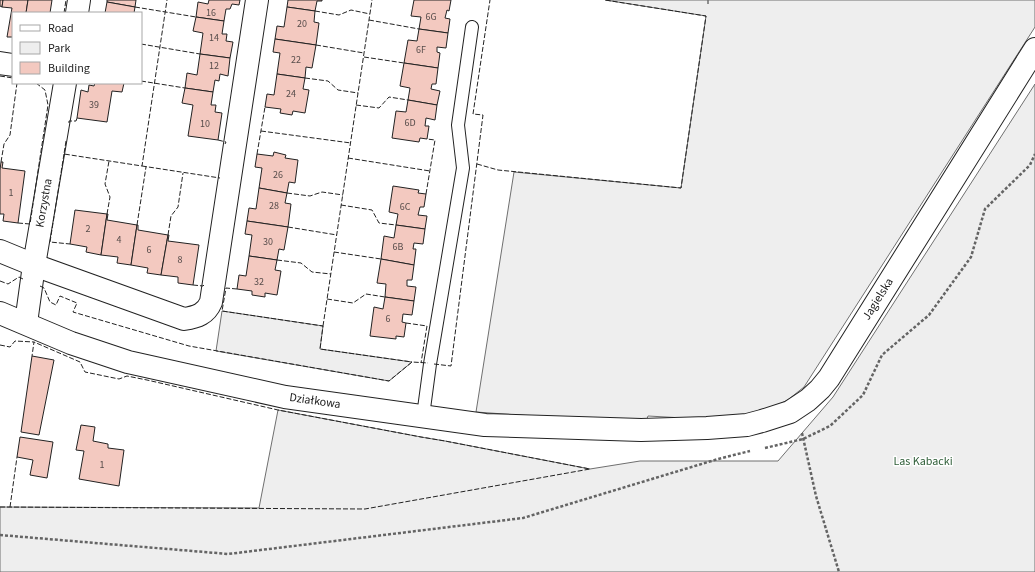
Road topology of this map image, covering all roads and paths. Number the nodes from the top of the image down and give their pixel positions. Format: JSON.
{"nodes":[{"id":1,"x":79,"y":0,"type":"edge"},
{"id":2,"x":257,"y":0,"type":"edge"},
{"id":3,"x":77,"y":12,"type":"edge"},
{"id":4,"x":472,"y":27,"type":"dead end"},
{"id":5,"x":1035,"y":49,"type":"edge"},
{"id":6,"x":0,"y":63,"type":"edge"},
{"id":7,"x":12,"y":65,"type":"edge"},
{"id":8,"x":65,"y":84,"type":"edge"},
{"id":9,"x":1035,"y":154,"type":"edge"},
{"id":10,"x":0,"y":251,"type":"edge"},
{"id":11,"x":34,"y":265,"type":"junction"},
{"id":12,"x":0,"y":313,"type":"edge"},
{"id":13,"x":26,"y":323,"type":"junction"},
{"id":14,"x":790,"y":412,"type":"junction"},
{"id":15,"x":423,"y":416,"type":"junction"},
{"id":16,"x":641,"y":430,"type":"joint"},
{"id":17,"x":803,"y":439,"type":"junction"},
{"id":18,"x":764,"y":448,"type":"dead end"},
{"id":19,"x":757,"y":450,"type":"dead end"},
{"id":20,"x":0,"y":535,"type":"edge"},
{"id":21,"x":839,"y":572,"type":"edge"}],
"edges":[{"from":1,"to":3,"type":"street"},
{"from":2,"to":11,"type":"street"},
{"from":4,"to":15,"type":"lane"},
{"from":5,"to":14,"type":"street","name":"Jagielska"},
{"from":6,"to":7,"type":"street"},
{"from":8,"to":11,"type":"street","name":"Korzystna"},
{"from":9,"to":17,"type":"path"},
{"from":10,"to":11,"type":"street"},
{"from":11,"to":13,"type":"street","name":"Korzystna"},
{"from":12,"to":13,"type":"street","name":"Działkowa"},
{"from":13,"to":15,"type":"street","name":"Działkowa"},
{"from":14,"to":16,"type":"street","name":"Jagielska"},
{"from":14,"to":17,"type":"path"},
{"from":15,"to":16,"type":"street","name":"Działkowa"},
{"from":17,"to":18,"type":"path"},
{"from":17,"to":21,"type":"path"},
{"from":19,"to":20,"type":"path"}]}
